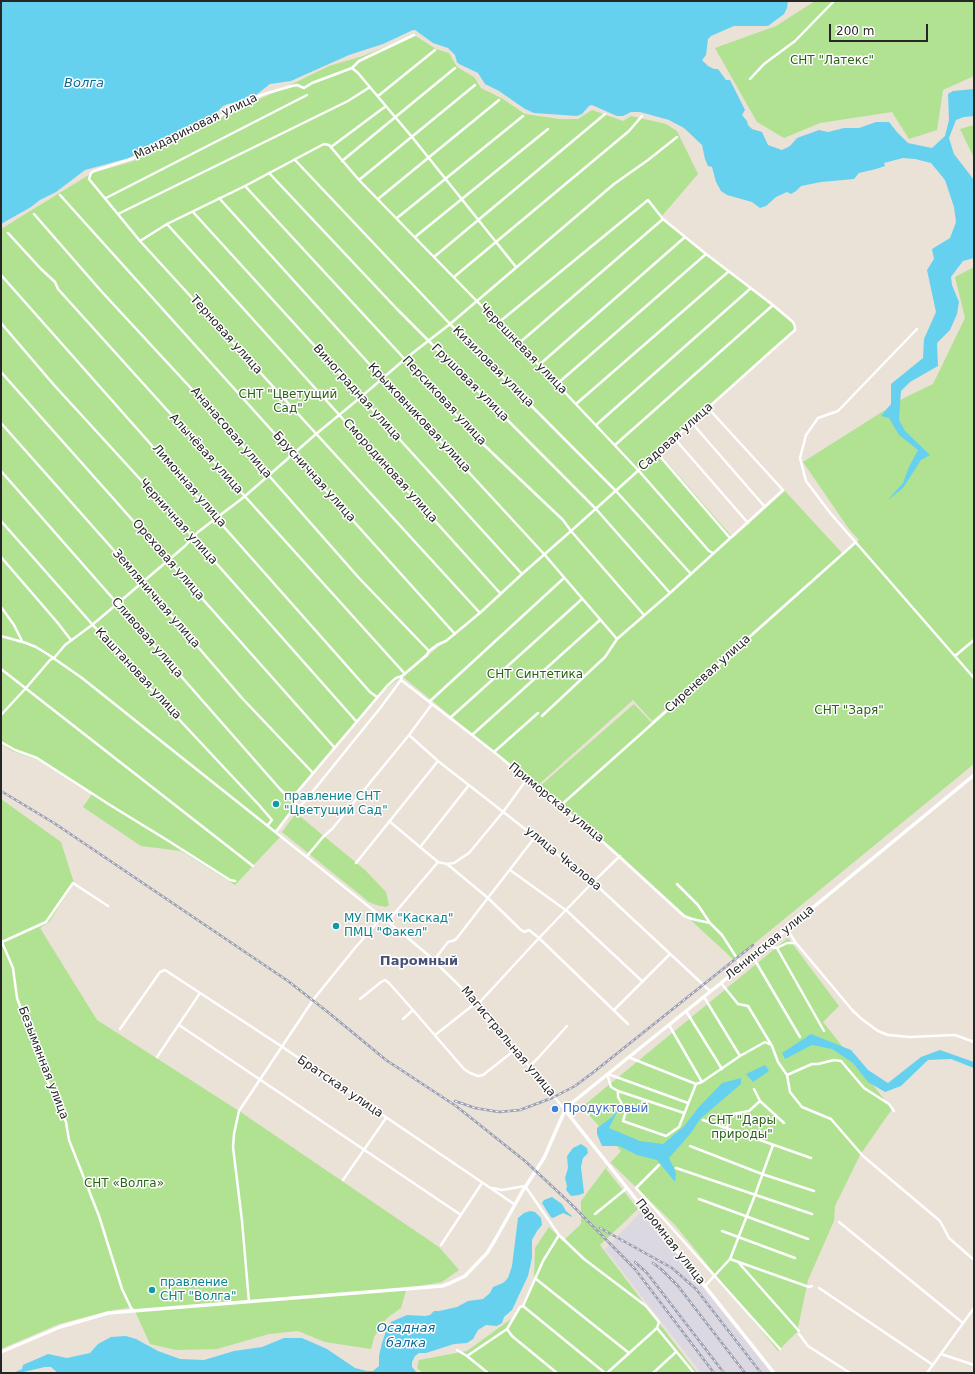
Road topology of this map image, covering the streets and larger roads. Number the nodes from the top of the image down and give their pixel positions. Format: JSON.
{"nodes":[{"id":1,"x":834,"y":1,"type":"edge"},
{"id":2,"x":414,"y":35,"type":"dead end"},
{"id":3,"x":435,"y":50,"type":"dead end"},
{"id":4,"x":352,"y":68,"type":"junction"},
{"id":5,"x":454,"y":68,"type":"dead end"},
{"id":6,"x":750,"y":79,"type":"dead end"},
{"id":7,"x":475,"y":85,"type":"dead end"},
{"id":8,"x":370,"y":87,"type":"junction"},
{"id":9,"x":307,"y":95,"type":"dead end"},
{"id":10,"x":378,"y":96,"type":"junction"},
{"id":11,"x":499,"y":100,"type":"dead end"},
{"id":12,"x":386,"y":106,"type":"junction"},
{"id":13,"x":605,"y":114,"type":"dead end"},
{"id":14,"x":395,"y":116,"type":"junction"},
{"id":15,"x":523,"y":116,"type":"dead end"},
{"id":16,"x":642,"y":116,"type":"dead end"},
{"id":17,"x":548,"y":129,"type":"dead end"},
{"id":18,"x":412,"y":137,"type":"junction"},
{"id":19,"x":677,"y":137,"type":"dead end"},
{"id":20,"x":331,"y":147,"type":"junction"},
{"id":21,"x":428,"y":158,"type":"junction"},
{"id":22,"x":295,"y":160,"type":"junction"},
{"id":23,"x":342,"y":161,"type":"junction"},
{"id":24,"x":269,"y":172,"type":"junction"},
{"id":25,"x":89,"y":178,"type":"joint"},
{"id":26,"x":445,"y":179,"type":"junction"},
{"id":27,"x":359,"y":180,"type":"junction"},
{"id":28,"x":245,"y":186,"type":"junction"},
{"id":29,"x":60,"y":195,"type":"dead end"},
{"id":30,"x":106,"y":198,"type":"junction"},
{"id":31,"x":219,"y":198,"type":"junction"},
{"id":32,"x":378,"y":199,"type":"junction"},
{"id":33,"x":462,"y":200,"type":"junction"},
{"id":34,"x":193,"y":212,"type":"junction"},
{"id":35,"x":34,"y":214,"type":"dead end"},
{"id":36,"x":118,"y":214,"type":"junction"},
{"id":37,"x":397,"y":218,"type":"junction"},
{"id":38,"x":664,"y":219,"type":"junction"},
{"id":39,"x":479,"y":221,"type":"junction"},
{"id":40,"x":167,"y":224,"type":"junction"},
{"id":41,"x":8,"y":233,"type":"dead end"},
{"id":42,"x":415,"y":237,"type":"junction"},
{"id":43,"x":685,"y":237,"type":"junction"},
{"id":44,"x":140,"y":241,"type":"junction"},
{"id":45,"x":496,"y":241,"type":"junction"},
{"id":46,"x":706,"y":254,"type":"junction"},
{"id":47,"x":434,"y":257,"type":"junction"},
{"id":48,"x":516,"y":267,"type":"junction"},
{"id":49,"x":728,"y":272,"type":"junction"},
{"id":50,"x":1,"y":275,"type":"edge"},
{"id":51,"x":454,"y":277,"type":"junction"},
{"id":52,"x":751,"y":288,"type":"junction"},
{"id":53,"x":476,"y":301,"type":"junction"},
{"id":54,"x":773,"y":305,"type":"junction"},
{"id":55,"x":1,"y":323,"type":"edge"},
{"id":56,"x":450,"y":324,"type":"junction"},
{"id":57,"x":498,"y":324,"type":"junction"},
{"id":58,"x":917,"y":329,"type":"dead end"},
{"id":59,"x":428,"y":341,"type":"junction"},
{"id":60,"x":518,"y":344,"type":"junction"},
{"id":61,"x":405,"y":359,"type":"junction"},
{"id":62,"x":539,"y":365,"type":"junction"},
{"id":63,"x":1,"y":372,"type":"edge"},
{"id":64,"x":382,"y":378,"type":"junction"},
{"id":65,"x":557,"y":384,"type":"junction"},
{"id":66,"x":361,"y":397,"type":"junction"},
{"id":67,"x":576,"y":404,"type":"junction"},
{"id":68,"x":708,"y":408,"type":"junction"},
{"id":69,"x":339,"y":415,"type":"junction"},
{"id":70,"x":692,"y":423,"type":"junction"},
{"id":71,"x":1,"y":424,"type":"edge"},
{"id":72,"x":596,"y":425,"type":"junction"},
{"id":73,"x":316,"y":434,"type":"junction"},
{"id":74,"x":675,"y":439,"type":"junction"},
{"id":75,"x":615,"y":445,"type":"junction"},
{"id":76,"x":292,"y":454,"type":"junction"},
{"id":77,"x":658,"y":454,"type":"junction"},
{"id":78,"x":1,"y":471,"type":"edge"},
{"id":79,"x":640,"y":471,"type":"junction"},
{"id":80,"x":267,"y":475,"type":"junction"},
{"id":81,"x":616,"y":491,"type":"junction"},
{"id":82,"x":244,"y":497,"type":"junction"},
{"id":83,"x":765,"y":507,"type":"junction"},
{"id":84,"x":596,"y":509,"type":"junction"},
{"id":85,"x":216,"y":518,"type":"junction"},
{"id":86,"x":1,"y":521,"type":"edge"},
{"id":87,"x":748,"y":523,"type":"junction"},
{"id":88,"x":571,"y":532,"type":"junction"},
{"id":89,"x":192,"y":537,"type":"junction"},
{"id":90,"x":730,"y":538,"type":"junction"},
{"id":91,"x":856,"y":542,"type":"junction"},
{"id":92,"x":713,"y":553,"type":"junction"},
{"id":93,"x":544,"y":554,"type":"junction"},
{"id":94,"x":1,"y":556,"type":"edge"},
{"id":95,"x":168,"y":560,"type":"junction"},
{"id":96,"x":522,"y":574,"type":"junction"},
{"id":97,"x":691,"y":574,"type":"junction"},
{"id":98,"x":564,"y":578,"type":"junction"},
{"id":99,"x":142,"y":582,"type":"junction"},
{"id":100,"x":500,"y":593,"type":"junction"},
{"id":101,"x":670,"y":593,"type":"junction"},
{"id":102,"x":582,"y":599,"type":"junction"},
{"id":103,"x":117,"y":604,"type":"junction"},
{"id":104,"x":1,"y":607,"type":"edge"},
{"id":105,"x":480,"y":613,"type":"junction"},
{"id":106,"x":644,"y":615,"type":"junction"},
{"id":107,"x":600,"y":620,"type":"junction"},
{"id":108,"x":92,"y":625,"type":"junction"},
{"id":109,"x":456,"y":634,"type":"junction"},
{"id":110,"x":1,"y":636,"type":"edge"},
{"id":111,"x":617,"y":639,"type":"junction"},
{"id":112,"x":71,"y":640,"type":"junction"},
{"id":113,"x":974,"y":640,"type":"edge"},
{"id":114,"x":22,"y":642,"type":"junction"},
{"id":115,"x":429,"y":651,"type":"junction"},
{"id":116,"x":955,"y":656,"type":"junction"},
{"id":117,"x":54,"y":658,"type":"junction"},
{"id":118,"x":1,"y":669,"type":"edge"},
{"id":119,"x":405,"y":674,"type":"junction"},
{"id":120,"x":974,"y":678,"type":"edge"},
{"id":121,"x":401,"y":680,"type":"junction"},
{"id":122,"x":26,"y":688,"type":"junction"},
{"id":123,"x":377,"y":697,"type":"junction"},
{"id":124,"x":430,"y":703,"type":"junction"},
{"id":125,"x":538,"y":713,"type":"dead end"},
{"id":126,"x":1,"y":715,"type":"edge"},
{"id":127,"x":542,"y":716,"type":"dead end"},
{"id":128,"x":450,"y":718,"type":"junction"},
{"id":129,"x":356,"y":721,"type":"junction"},
{"id":130,"x":409,"y":735,"type":"junction"},
{"id":131,"x":472,"y":735,"type":"junction"},
{"id":132,"x":1,"y":742,"type":"edge"},
{"id":133,"x":334,"y":747,"type":"junction"},
{"id":134,"x":494,"y":752,"type":"junction"},
{"id":135,"x":438,"y":761,"type":"junction"},
{"id":136,"x":313,"y":773,"type":"junction"},
{"id":137,"x":974,"y":775,"type":"edge"},
{"id":138,"x":527,"y":780,"type":"junction"},
{"id":139,"x":468,"y":785,"type":"junction"},
{"id":140,"x":295,"y":801,"type":"junction"},
{"id":141,"x":296,"y":806,"type":"junction"},
{"id":142,"x":560,"y":806,"type":"junction"},
{"id":143,"x":503,"y":812,"type":"junction"},
{"id":144,"x":389,"y":821,"type":"junction"},
{"id":145,"x":268,"y":825,"type":"junction"},
{"id":146,"x":276,"y":832,"type":"junction"},
{"id":147,"x":535,"y":837,"type":"junction"},
{"id":148,"x":421,"y":846,"type":"junction"},
{"id":149,"x":307,"y":856,"type":"junction"},
{"id":150,"x":620,"y":856,"type":"junction"},
{"id":151,"x":438,"y":862,"type":"junction"},
{"id":152,"x":356,"y":864,"type":"dead end"},
{"id":153,"x":447,"y":864,"type":"junction"},
{"id":154,"x":253,"y":866,"type":"dead end"},
{"id":155,"x":510,"y":870,"type":"junction"},
{"id":156,"x":235,"y":881,"type":"dead end"},
{"id":157,"x":593,"y":882,"type":"junction"},
{"id":158,"x":677,"y":884,"type":"dead end"},
{"id":159,"x":488,"y":898,"type":"junction"},
{"id":160,"x":108,"y":906,"type":"dead end"},
{"id":161,"x":567,"y":911,"type":"junction"},
{"id":162,"x":382,"y":917,"type":"junction"},
{"id":163,"x":388,"y":921,"type":"junction"},
{"id":164,"x":710,"y":923,"type":"junction"},
{"id":165,"x":787,"y":929,"type":"junction"},
{"id":166,"x":539,"y":938,"type":"junction"},
{"id":167,"x":1,"y":941,"type":"edge"},
{"id":168,"x":796,"y":943,"type":"junction"},
{"id":169,"x":766,"y":946,"type":"junction"},
{"id":170,"x":777,"y":948,"type":"junction"},
{"id":171,"x":670,"y":954,"type":"junction"},
{"id":172,"x":753,"y":957,"type":"junction"},
{"id":173,"x":434,"y":960,"type":"junction"},
{"id":174,"x":742,"y":966,"type":"junction"},
{"id":175,"x":643,"y":982,"type":"junction"},
{"id":176,"x":721,"y":983,"type":"junction"},
{"id":177,"x":710,"y":991,"type":"junction"},
{"id":178,"x":200,"y":993,"type":"junction"},
{"id":179,"x":704,"y":996,"type":"junction"},
{"id":180,"x":360,"y":999,"type":"dead end"},
{"id":181,"x":478,"y":1003,"type":"junction"},
{"id":182,"x":413,"y":1010,"type":"junction"},
{"id":183,"x":614,"y":1010,"type":"junction"},
{"id":184,"x":686,"y":1011,"type":"junction"},
{"id":185,"x":403,"y":1019,"type":"dead end"},
{"id":186,"x":628,"y":1024,"type":"dead end"},
{"id":187,"x":179,"y":1025,"type":"junction"},
{"id":188,"x":669,"y":1025,"type":"junction"},
{"id":189,"x":567,"y":1026,"type":"dead end"},
{"id":190,"x":120,"y":1029,"type":"dead end"},
{"id":191,"x":824,"y":1031,"type":"dead end"},
{"id":192,"x":435,"y":1036,"type":"junction"},
{"id":193,"x":800,"y":1036,"type":"dead end"},
{"id":194,"x":974,"y":1042,"type":"edge"},
{"id":195,"x":282,"y":1046,"type":"junction"},
{"id":196,"x":772,"y":1046,"type":"junction"},
{"id":197,"x":516,"y":1049,"type":"junction"},
{"id":198,"x":740,"y":1056,"type":"junction"},
{"id":199,"x":157,"y":1057,"type":"dead end"},
{"id":200,"x":628,"y":1057,"type":"junction"},
{"id":201,"x":530,"y":1066,"type":"junction"},
{"id":202,"x":722,"y":1069,"type":"junction"},
{"id":203,"x":607,"y":1074,"type":"junction"},
{"id":204,"x":787,"y":1075,"type":"junction"},
{"id":205,"x":260,"y":1079,"type":"junction"},
{"id":206,"x":702,"y":1082,"type":"junction"},
{"id":207,"x":696,"y":1084,"type":"junction"},
{"id":208,"x":754,"y":1089,"type":"dead end"},
{"id":209,"x":618,"y":1091,"type":"junction"},
{"id":210,"x":760,"y":1101,"type":"junction"},
{"id":211,"x":688,"y":1103,"type":"junction"},
{"id":212,"x":565,"y":1110,"type":"junction"},
{"id":213,"x":894,"y":1111,"type":"dead end"},
{"id":214,"x":684,"y":1113,"type":"junction"},
{"id":215,"x":386,"y":1118,"type":"junction"},
{"id":216,"x":703,"y":1120,"type":"dead end"},
{"id":217,"x":784,"y":1123,"type":"dead end"},
{"id":218,"x":727,"y":1128,"type":"junction"},
{"id":219,"x":773,"y":1145,"type":"junction"},
{"id":220,"x":690,"y":1146,"type":"dead end"},
{"id":221,"x":364,"y":1149,"type":"junction"},
{"id":222,"x":811,"y":1158,"type":"dead end"},
{"id":223,"x":660,"y":1166,"type":"dead end"},
{"id":224,"x":676,"y":1168,"type":"dead end"},
{"id":225,"x":762,"y":1174,"type":"junction"},
{"id":226,"x":343,"y":1180,"type":"dead end"},
{"id":227,"x":482,"y":1183,"type":"junction"},
{"id":228,"x":525,"y":1186,"type":"junction"},
{"id":229,"x":489,"y":1188,"type":"junction"},
{"id":230,"x":628,"y":1188,"type":"junction"},
{"id":231,"x":814,"y":1191,"type":"dead end"},
{"id":232,"x":755,"y":1195,"type":"junction"},
{"id":233,"x":699,"y":1199,"type":"dead end"},
{"id":234,"x":514,"y":1204,"type":"junction"},
{"id":235,"x":595,"y":1214,"type":"dead end"},
{"id":236,"x":812,"y":1214,"type":"dead end"},
{"id":237,"x":461,"y":1215,"type":"junction"},
{"id":238,"x":746,"y":1216,"type":"junction"},
{"id":239,"x":839,"y":1222,"type":"dead end"},
{"id":240,"x":722,"y":1232,"type":"dead end"},
{"id":241,"x":558,"y":1235,"type":"junction"},
{"id":242,"x":738,"y":1237,"type":"junction"},
{"id":243,"x":808,"y":1238,"type":"dead end"},
{"id":244,"x":441,"y":1246,"type":"dead end"},
{"id":245,"x":795,"y":1258,"type":"dead end"},
{"id":246,"x":730,"y":1259,"type":"junction"},
{"id":247,"x":974,"y":1260,"type":"edge"},
{"id":248,"x":738,"y":1262,"type":"junction"},
{"id":249,"x":714,"y":1275,"type":"junction"},
{"id":250,"x":536,"y":1279,"type":"junction"},
{"id":251,"x":705,"y":1286,"type":"junction"},
{"id":252,"x":812,"y":1286,"type":"dead end"},
{"id":253,"x":819,"y":1288,"type":"dead end"},
{"id":254,"x":249,"y":1302,"type":"junction"},
{"id":255,"x":523,"y":1306,"type":"junction"},
{"id":256,"x":974,"y":1308,"type":"edge"},
{"id":257,"x":132,"y":1310,"type":"junction"},
{"id":258,"x":963,"y":1323,"type":"junction"},
{"id":259,"x":657,"y":1328,"type":"junction"},
{"id":260,"x":507,"y":1329,"type":"junction"},
{"id":261,"x":780,"y":1349,"type":"dead end"},
{"id":262,"x":457,"y":1350,"type":"dead end"},
{"id":263,"x":1,"y":1352,"type":"edge"},
{"id":264,"x":676,"y":1352,"type":"junction"},
{"id":265,"x":629,"y":1353,"type":"junction"},
{"id":266,"x":941,"y":1354,"type":"junction"},
{"id":267,"x":467,"y":1356,"type":"junction"},
{"id":268,"x":932,"y":1365,"type":"junction"},
{"id":269,"x":974,"y":1365,"type":"edge"},
{"id":270,"x":488,"y":1373,"type":"edge"},
{"id":271,"x":557,"y":1373,"type":"edge"},
{"id":272,"x":606,"y":1373,"type":"edge"},
{"id":273,"x":653,"y":1373,"type":"edge"},
{"id":274,"x":694,"y":1373,"type":"edge"},
{"id":275,"x":774,"y":1373,"type":"edge"},
{"id":276,"x":850,"y":1373,"type":"edge"},
{"id":277,"x":927,"y":1373,"type":"edge"}],
"edges":[{"from":1,"to":6,"type":"street"},
{"from":2,"to":4,"type":"street","name":"Мандариновая улица"},
{"from":3,"to":10,"type":"street"},
{"from":4,"to":8,"type":"street"},
{"from":4,"to":25,"type":"street","name":"Мандариновая улица"},
{"from":5,"to":14,"type":"street"},
{"from":7,"to":18,"type":"street"},
{"from":8,"to":10,"type":"street"},
{"from":8,"to":36,"type":"street"},
{"from":9,"to":30,"type":"street","name":"Мандариновая улица"},
{"from":10,"to":12,"type":"street"},
{"from":11,"to":21,"type":"street"},
{"from":12,"to":14,"type":"street"},
{"from":12,"to":20,"type":"street"},
{"from":13,"to":39,"type":"street"},
{"from":14,"to":18,"type":"street"},
{"from":14,"to":23,"type":"street"},
{"from":15,"to":26,"type":"street"},
{"from":16,"to":45,"type":"street"},
{"from":17,"to":33,"type":"street"},
{"from":18,"to":21,"type":"street"},
{"from":18,"to":27,"type":"street"},
{"from":19,"to":48,"type":"street"},
{"from":20,"to":22,"type":"street"},
{"from":20,"to":23,"type":"street","name":"Черешневая улица"},
{"from":21,"to":26,"type":"street"},
{"from":21,"to":32,"type":"street"},
{"from":22,"to":24,"type":"street"},
{"from":22,"to":56,"type":"street","name":"Кизиловая улица"},
{"from":23,"to":27,"type":"street","name":"Черешневая улица"},
{"from":24,"to":28,"type":"street"},
{"from":24,"to":59,"type":"street","name":"Грушовая улица"},
{"from":25,"to":30,"type":"street","name":"Терновая улица"},
{"from":26,"to":33,"type":"street"},
{"from":26,"to":37,"type":"street"},
{"from":27,"to":32,"type":"street","name":"Черешневая улица"},
{"from":28,"to":31,"type":"street"},
{"from":28,"to":61,"type":"street","name":"Персиковая улица"},
{"from":29,"to":76,"type":"street","name":"Брусничная улица"},
{"from":30,"to":36,"type":"street","name":"Терновая улица"},
{"from":31,"to":34,"type":"street"},
{"from":31,"to":64,"type":"street","name":"Крыжовниковая улица"},
{"from":32,"to":37,"type":"street","name":"Черешневая улица"},
{"from":33,"to":39,"type":"street"},
{"from":33,"to":42,"type":"street"},
{"from":34,"to":40,"type":"street"},
{"from":34,"to":66,"type":"street","name":"Виноградная улица"},
{"from":35,"to":80,"type":"street","name":"Ананасовая улица"},
{"from":36,"to":44,"type":"street","name":"Терновая улица"},
{"from":37,"to":42,"type":"street","name":"Черешневая улица"},
{"from":38,"to":43,"type":"street","name":"Садовая улица"},
{"from":38,"to":57,"type":"street","name":"Садовая улица"},
{"from":38,"to":60,"type":"street"},
{"from":39,"to":45,"type":"street"},
{"from":39,"to":47,"type":"street"},
{"from":40,"to":44,"type":"street"},
{"from":40,"to":69,"type":"street","name":"Смородиновая улица"},
{"from":41,"to":82,"type":"street","name":"Алычёвая улица"},
{"from":42,"to":47,"type":"street","name":"Черешневая улица"},
{"from":43,"to":46,"type":"street","name":"Садовая улица"},
{"from":43,"to":62,"type":"street"},
{"from":44,"to":73,"type":"street","name":"Терновая улица"},
{"from":45,"to":48,"type":"street"},
{"from":45,"to":51,"type":"street"},
{"from":46,"to":49,"type":"street","name":"Садовая улица"},
{"from":46,"to":65,"type":"street"},
{"from":47,"to":51,"type":"street","name":"Черешневая улица"},
{"from":48,"to":53,"type":"street"},
{"from":49,"to":52,"type":"street","name":"Садовая улица"},
{"from":49,"to":67,"type":"street"},
{"from":50,"to":85,"type":"street","name":"Лимонная улица"},
{"from":51,"to":53,"type":"street","name":"Черешневая улица"},
{"from":52,"to":54,"type":"street","name":"Садовая улица"},
{"from":52,"to":72,"type":"street"},
{"from":53,"to":56,"type":"street"},
{"from":53,"to":57,"type":"street","name":"Черешневая улица"},
{"from":54,"to":68,"type":"street","name":"Садовая улица"},
{"from":54,"to":75,"type":"street"},
{"from":55,"to":89,"type":"street","name":"Черничная улица"},
{"from":56,"to":59,"type":"street"},
{"from":56,"to":81,"type":"street","name":"Кизиловая улица"},
{"from":57,"to":60,"type":"street","name":"Черешневая улица"},
{"from":58,"to":91,"type":"street"},
{"from":59,"to":61,"type":"street"},
{"from":59,"to":84,"type":"street","name":"Грушовая улица"},
{"from":60,"to":62,"type":"street","name":"Черешневая улица"},
{"from":61,"to":64,"type":"street"},
{"from":61,"to":88,"type":"street","name":"Персиковая улица"},
{"from":62,"to":65,"type":"street","name":"Черешневая улица"},
{"from":63,"to":95,"type":"street","name":"Ореховая улица"},
{"from":64,"to":66,"type":"street"},
{"from":64,"to":93,"type":"street","name":"Крыжовниковая улица"},
{"from":65,"to":67,"type":"street","name":"Черешневая улица"},
{"from":66,"to":69,"type":"street"},
{"from":66,"to":96,"type":"street","name":"Виноградная улица"},
{"from":67,"to":72,"type":"street","name":"Черешневая улица"},
{"from":68,"to":70,"type":"street","name":"Садовая улица"},
{"from":68,"to":83,"type":"street"},
{"from":69,"to":73,"type":"street"},
{"from":69,"to":100,"type":"street","name":"Смородиновая улица"},
{"from":70,"to":74,"type":"street","name":"Садовая улица"},
{"from":70,"to":83,"type":"street"},
{"from":71,"to":99,"type":"street","name":"Земляничная улица"},
{"from":72,"to":75,"type":"street","name":"Черешневая улица"},
{"from":73,"to":76,"type":"street"},
{"from":73,"to":105,"type":"street","name":"Терновая улица"},
{"from":74,"to":77,"type":"street","name":"Садовая улица"},
{"from":74,"to":87,"type":"street"},
{"from":75,"to":79,"type":"street","name":"Черешневая улица"},
{"from":76,"to":80,"type":"street"},
{"from":76,"to":109,"type":"street","name":"Брусничная улица"},
{"from":77,"to":79,"type":"street","name":"Садовая улица"},
{"from":77,"to":90,"type":"street"},
{"from":78,"to":103,"type":"street","name":"Сливовая улица"},
{"from":79,"to":81,"type":"street","name":"Садовая улица"},
{"from":79,"to":92,"type":"street","name":"Черешневая улица"},
{"from":80,"to":82,"type":"street"},
{"from":80,"to":115,"type":"street","name":"Ананасовая улица"},
{"from":81,"to":84,"type":"street","name":"Садовая улица"},
{"from":81,"to":97,"type":"street","name":"Кизиловая улица"},
{"from":82,"to":85,"type":"street"},
{"from":82,"to":119,"type":"street","name":"Алычёвая улица"},
{"from":83,"to":87,"type":"street"},
{"from":84,"to":88,"type":"street","name":"Садовая улица"},
{"from":84,"to":101,"type":"street","name":"Грушовая улица"},
{"from":85,"to":89,"type":"street"},
{"from":85,"to":123,"type":"street","name":"Лимонная улица"},
{"from":86,"to":108,"type":"street","name":"Каштановая улица"},
{"from":87,"to":90,"type":"street"},
{"from":88,"to":93,"type":"street","name":"Садовая улица"},
{"from":88,"to":106,"type":"street","name":"Персиковая улица"},
{"from":89,"to":95,"type":"street"},
{"from":89,"to":129,"type":"street","name":"Черничная улица"},
{"from":90,"to":92,"type":"street"},
{"from":91,"to":116,"type":"street"},
{"from":91,"to":142,"type":"street","name":"Сиреневая улица"},
{"from":92,"to":97,"type":"street"},
{"from":93,"to":96,"type":"street","name":"Садовая улица"},
{"from":93,"to":98,"type":"street","name":"Крыжовниковая улица"},
{"from":94,"to":112,"type":"street"},
{"from":95,"to":99,"type":"street"},
{"from":95,"to":133,"type":"street","name":"Ореховая улица"},
{"from":96,"to":100,"type":"street","name":"Садовая улица"},
{"from":97,"to":101,"type":"street"},
{"from":98,"to":102,"type":"street","name":"Крыжовниковая улица"},
{"from":98,"to":124,"type":"street"},
{"from":99,"to":103,"type":"street"},
{"from":99,"to":136,"type":"street","name":"Земляничная улица"},
{"from":100,"to":105,"type":"street","name":"Садовая улица"},
{"from":101,"to":106,"type":"street"},
{"from":102,"to":107,"type":"street","name":"Крыжовниковая улица"},
{"from":102,"to":128,"type":"street"},
{"from":103,"to":108,"type":"street"},
{"from":103,"to":140,"type":"street","name":"Сливовая улица"},
{"from":104,"to":114,"type":"street"},
{"from":105,"to":109,"type":"street","name":"Садовая улица"},
{"from":106,"to":111,"type":"street"},
{"from":107,"to":111,"type":"street","name":"Крыжовниковая улица"},
{"from":107,"to":131,"type":"street"},
{"from":108,"to":112,"type":"street"},
{"from":108,"to":145,"type":"street","name":"Каштановая улица"},
{"from":109,"to":115,"type":"street","name":"Садовая улица"},
{"from":110,"to":114,"type":"street","name":"Магистральная улица"},
{"from":111,"to":127,"type":"street"},
{"from":112,"to":117,"type":"street"},
{"from":113,"to":116,"type":"street"},
{"from":114,"to":117,"type":"street","name":"Магистральная улица"},
{"from":115,"to":119,"type":"street","name":"Садовая улица"},
{"from":116,"to":120,"type":"street"},
{"from":117,"to":122,"type":"street"},
{"from":117,"to":145,"type":"street","name":"Магистральная улица"},
{"from":118,"to":122,"type":"street"},
{"from":119,"to":121,"type":"street"},
{"from":119,"to":123,"type":"street","name":"Садовая улица"},
{"from":121,"to":124,"type":"street","name":"Приморская улица"},
{"from":121,"to":141,"type":"street"},
{"from":122,"to":126,"type":"street"},
{"from":122,"to":154,"type":"street"},
{"from":123,"to":129,"type":"street","name":"Садовая улица"},
{"from":124,"to":128,"type":"street","name":"Приморская улица"},
{"from":124,"to":130,"type":"street"},
{"from":125,"to":134,"type":"street"},
{"from":128,"to":131,"type":"street","name":"Приморская улица"},
{"from":129,"to":133,"type":"street","name":"Садовая улица"},
{"from":130,"to":135,"type":"street","name":"улица Чкалова"},
{"from":130,"to":149,"type":"street"},
{"from":131,"to":134,"type":"street","name":"Приморская улица"},
{"from":132,"to":156,"type":"street"},
{"from":133,"to":136,"type":"street","name":"Садовая улица"},
{"from":134,"to":138,"type":"street","name":"Приморская улица"},
{"from":135,"to":139,"type":"street","name":"улица Чкалова"},
{"from":135,"to":144,"type":"street"},
{"from":136,"to":140,"type":"street","name":"Садовая улица"},
{"from":137,"to":165,"type":"street","name":"Ленинская улица"},
{"from":138,"to":142,"type":"street","name":"Приморская улица"},
{"from":138,"to":143,"type":"street"},
{"from":139,"to":143,"type":"street","name":"улица Чкалова"},
{"from":139,"to":148,"type":"street"},
{"from":140,"to":141,"type":"street"},
{"from":141,"to":146,"type":"street"},
{"from":142,"to":150,"type":"street","name":"Приморская улица"},
{"from":143,"to":147,"type":"street","name":"улица Чкалова"},
{"from":143,"to":153,"type":"street"},
{"from":144,"to":148,"type":"street"},
{"from":144,"to":152,"type":"street"},
{"from":145,"to":146,"type":"street","name":"Магистральная улица"},
{"from":146,"to":149,"type":"street","name":"Магистральная улица"},
{"from":147,"to":155,"type":"street"},
{"from":147,"to":157,"type":"street","name":"улица Чкалова"},
{"from":148,"to":151,"type":"street"},
{"from":149,"to":162,"type":"street","name":"Магистральная улица"},
{"from":150,"to":157,"type":"street"},
{"from":150,"to":164,"type":"street","name":"Приморская улица"},
{"from":151,"to":153,"type":"street"},
{"from":151,"to":163,"type":"street"},
{"from":153,"to":159,"type":"street"},
{"from":155,"to":159,"type":"street"},
{"from":155,"to":161,"type":"street"},
{"from":157,"to":161,"type":"street"},
{"from":157,"to":171,"type":"street","name":"улица Чкалова"},
{"from":158,"to":164,"type":"street"},
{"from":159,"to":166,"type":"street"},
{"from":159,"to":173,"type":"street"},
{"from":160,"to":167,"type":"street"},
{"from":161,"to":166,"type":"street"},
{"from":161,"to":175,"type":"street"},
{"from":162,"to":163,"type":"street","name":"Магистральная улица"},
{"from":162,"to":195,"type":"street"},
{"from":163,"to":173,"type":"street","name":"Магистральная улица"},
{"from":164,"to":174,"type":"street"},
{"from":165,"to":168,"type":"street"},
{"from":165,"to":169,"type":"street","name":"Ленинская улица"},
{"from":166,"to":181,"type":"street"},
{"from":166,"to":183,"type":"street"},
{"from":167,"to":257,"type":"street","name":"Безымянная улица"},
{"from":168,"to":170,"type":"street"},
{"from":168,"to":194,"type":"street"},
{"from":169,"to":170,"type":"street"},
{"from":169,"to":172,"type":"street","name":"Ленинская улица"},
{"from":170,"to":191,"type":"street"},
{"from":171,"to":175,"type":"street"},
{"from":171,"to":177,"type":"street","name":"улица Чкалова"},
{"from":172,"to":174,"type":"street","name":"Ленинская улица"},
{"from":172,"to":193,"type":"street"},
{"from":173,"to":181,"type":"street","name":"Магистральная улица"},
{"from":174,"to":176,"type":"street","name":"Ленинская улица"},
{"from":175,"to":183,"type":"street"},
{"from":176,"to":177,"type":"street","name":"Ленинская улица"},
{"from":176,"to":196,"type":"street"},
{"from":177,"to":179,"type":"street","name":"Ленинская улица"},
{"from":178,"to":187,"type":"street"},
{"from":178,"to":190,"type":"street","name":"Братская улица"},
{"from":178,"to":195,"type":"street","name":"Братская улица"},
{"from":179,"to":184,"type":"street","name":"Ленинская улица"},
{"from":179,"to":198,"type":"street"},
{"from":180,"to":182,"type":"street"},
{"from":181,"to":192,"type":"street"},
{"from":181,"to":197,"type":"street","name":"Магистральная улица"},
{"from":182,"to":185,"type":"street"},
{"from":182,"to":192,"type":"street"},
{"from":183,"to":186,"type":"street"},
{"from":184,"to":188,"type":"street","name":"Ленинская улица"},
{"from":184,"to":202,"type":"street"},
{"from":187,"to":199,"type":"street"},
{"from":187,"to":205,"type":"street"},
{"from":188,"to":200,"type":"street","name":"Ленинская улица"},
{"from":188,"to":206,"type":"street"},
{"from":189,"to":201,"type":"street"},
{"from":192,"to":197,"type":"street"},
{"from":195,"to":205,"type":"street"},
{"from":195,"to":215,"type":"street","name":"Братская улица"},
{"from":196,"to":198,"type":"street"},
{"from":196,"to":204,"type":"street"},
{"from":197,"to":201,"type":"street","name":"Магистральная улица"},
{"from":198,"to":202,"type":"street"},
{"from":200,"to":203,"type":"street","name":"Ленинская улица"},
{"from":200,"to":207,"type":"street"},
{"from":201,"to":212,"type":"street","name":"Магистральная улица"},
{"from":202,"to":206,"type":"street"},
{"from":203,"to":209,"type":"street"},
{"from":203,"to":211,"type":"street"},
{"from":203,"to":212,"type":"street","name":"Ленинская улица"},
{"from":204,"to":213,"type":"street"},
{"from":204,"to":247,"type":"street"},
{"from":205,"to":221,"type":"street"},
{"from":205,"to":254,"type":"street"},
{"from":206,"to":207,"type":"street"},
{"from":207,"to":211,"type":"street"},
{"from":208,"to":210,"type":"street"},
{"from":209,"to":214,"type":"street"},
{"from":209,"to":214,"type":"street"},
{"from":210,"to":217,"type":"street"},
{"from":210,"to":218,"type":"street"},
{"from":211,"to":214,"type":"street"},
{"from":212,"to":228,"type":"street"},
{"from":212,"to":230,"type":"street","name":"Паромная улица"},
{"from":215,"to":221,"type":"street"},
{"from":215,"to":227,"type":"street","name":"Братская улица"},
{"from":216,"to":218,"type":"street"},
{"from":218,"to":219,"type":"street"},
{"from":219,"to":222,"type":"street"},
{"from":219,"to":225,"type":"street"},
{"from":220,"to":225,"type":"street"},
{"from":221,"to":226,"type":"street"},
{"from":221,"to":237,"type":"street"},
{"from":223,"to":249,"type":"street"},
{"from":224,"to":232,"type":"street"},
{"from":225,"to":231,"type":"street"},
{"from":225,"to":232,"type":"street"},
{"from":227,"to":229,"type":"street","name":"Братская улица"},
{"from":227,"to":237,"type":"street"},
{"from":228,"to":229,"type":"street"},
{"from":228,"to":234,"type":"street"},
{"from":228,"to":241,"type":"street"},
{"from":229,"to":234,"type":"street","name":"Братская улица"},
{"from":230,"to":235,"type":"street"},
{"from":230,"to":251,"type":"street","name":"Паромная улица"},
{"from":232,"to":236,"type":"street"},
{"from":232,"to":238,"type":"street"},
{"from":233,"to":238,"type":"street"},
{"from":234,"to":254,"type":"street"},
{"from":237,"to":244,"type":"street"},
{"from":238,"to":242,"type":"street"},
{"from":238,"to":243,"type":"street"},
{"from":239,"to":258,"type":"street"},
{"from":240,"to":242,"type":"street"},
{"from":241,"to":250,"type":"street"},
{"from":241,"to":259,"type":"street"},
{"from":242,"to":245,"type":"street"},
{"from":242,"to":246,"type":"street"},
{"from":246,"to":248,"type":"street"},
{"from":246,"to":249,"type":"street"},
{"from":248,"to":252,"type":"street"},
{"from":248,"to":276,"type":"street"},
{"from":249,"to":251,"type":"street"},
{"from":249,"to":261,"type":"street"},
{"from":250,"to":255,"type":"street"},
{"from":250,"to":265,"type":"street"},
{"from":251,"to":275,"type":"street","name":"Паромная улица"},
{"from":253,"to":268,"type":"street"},
{"from":254,"to":257,"type":"street"},
{"from":255,"to":260,"type":"street"},
{"from":255,"to":272,"type":"street"},
{"from":256,"to":258,"type":"street"},
{"from":257,"to":263,"type":"street"},
{"from":258,"to":266,"type":"street"},
{"from":259,"to":264,"type":"street"},
{"from":259,"to":265,"type":"street"},
{"from":260,"to":267,"type":"street"},
{"from":260,"to":271,"type":"street"},
{"from":262,"to":267,"type":"street"},
{"from":264,"to":273,"type":"street"},
{"from":264,"to":274,"type":"street"},
{"from":265,"to":272,"type":"street"},
{"from":266,"to":268,"type":"street"},
{"from":266,"to":269,"type":"street"},
{"from":267,"to":270,"type":"street"},
{"from":268,"to":277,"type":"street"}]}
